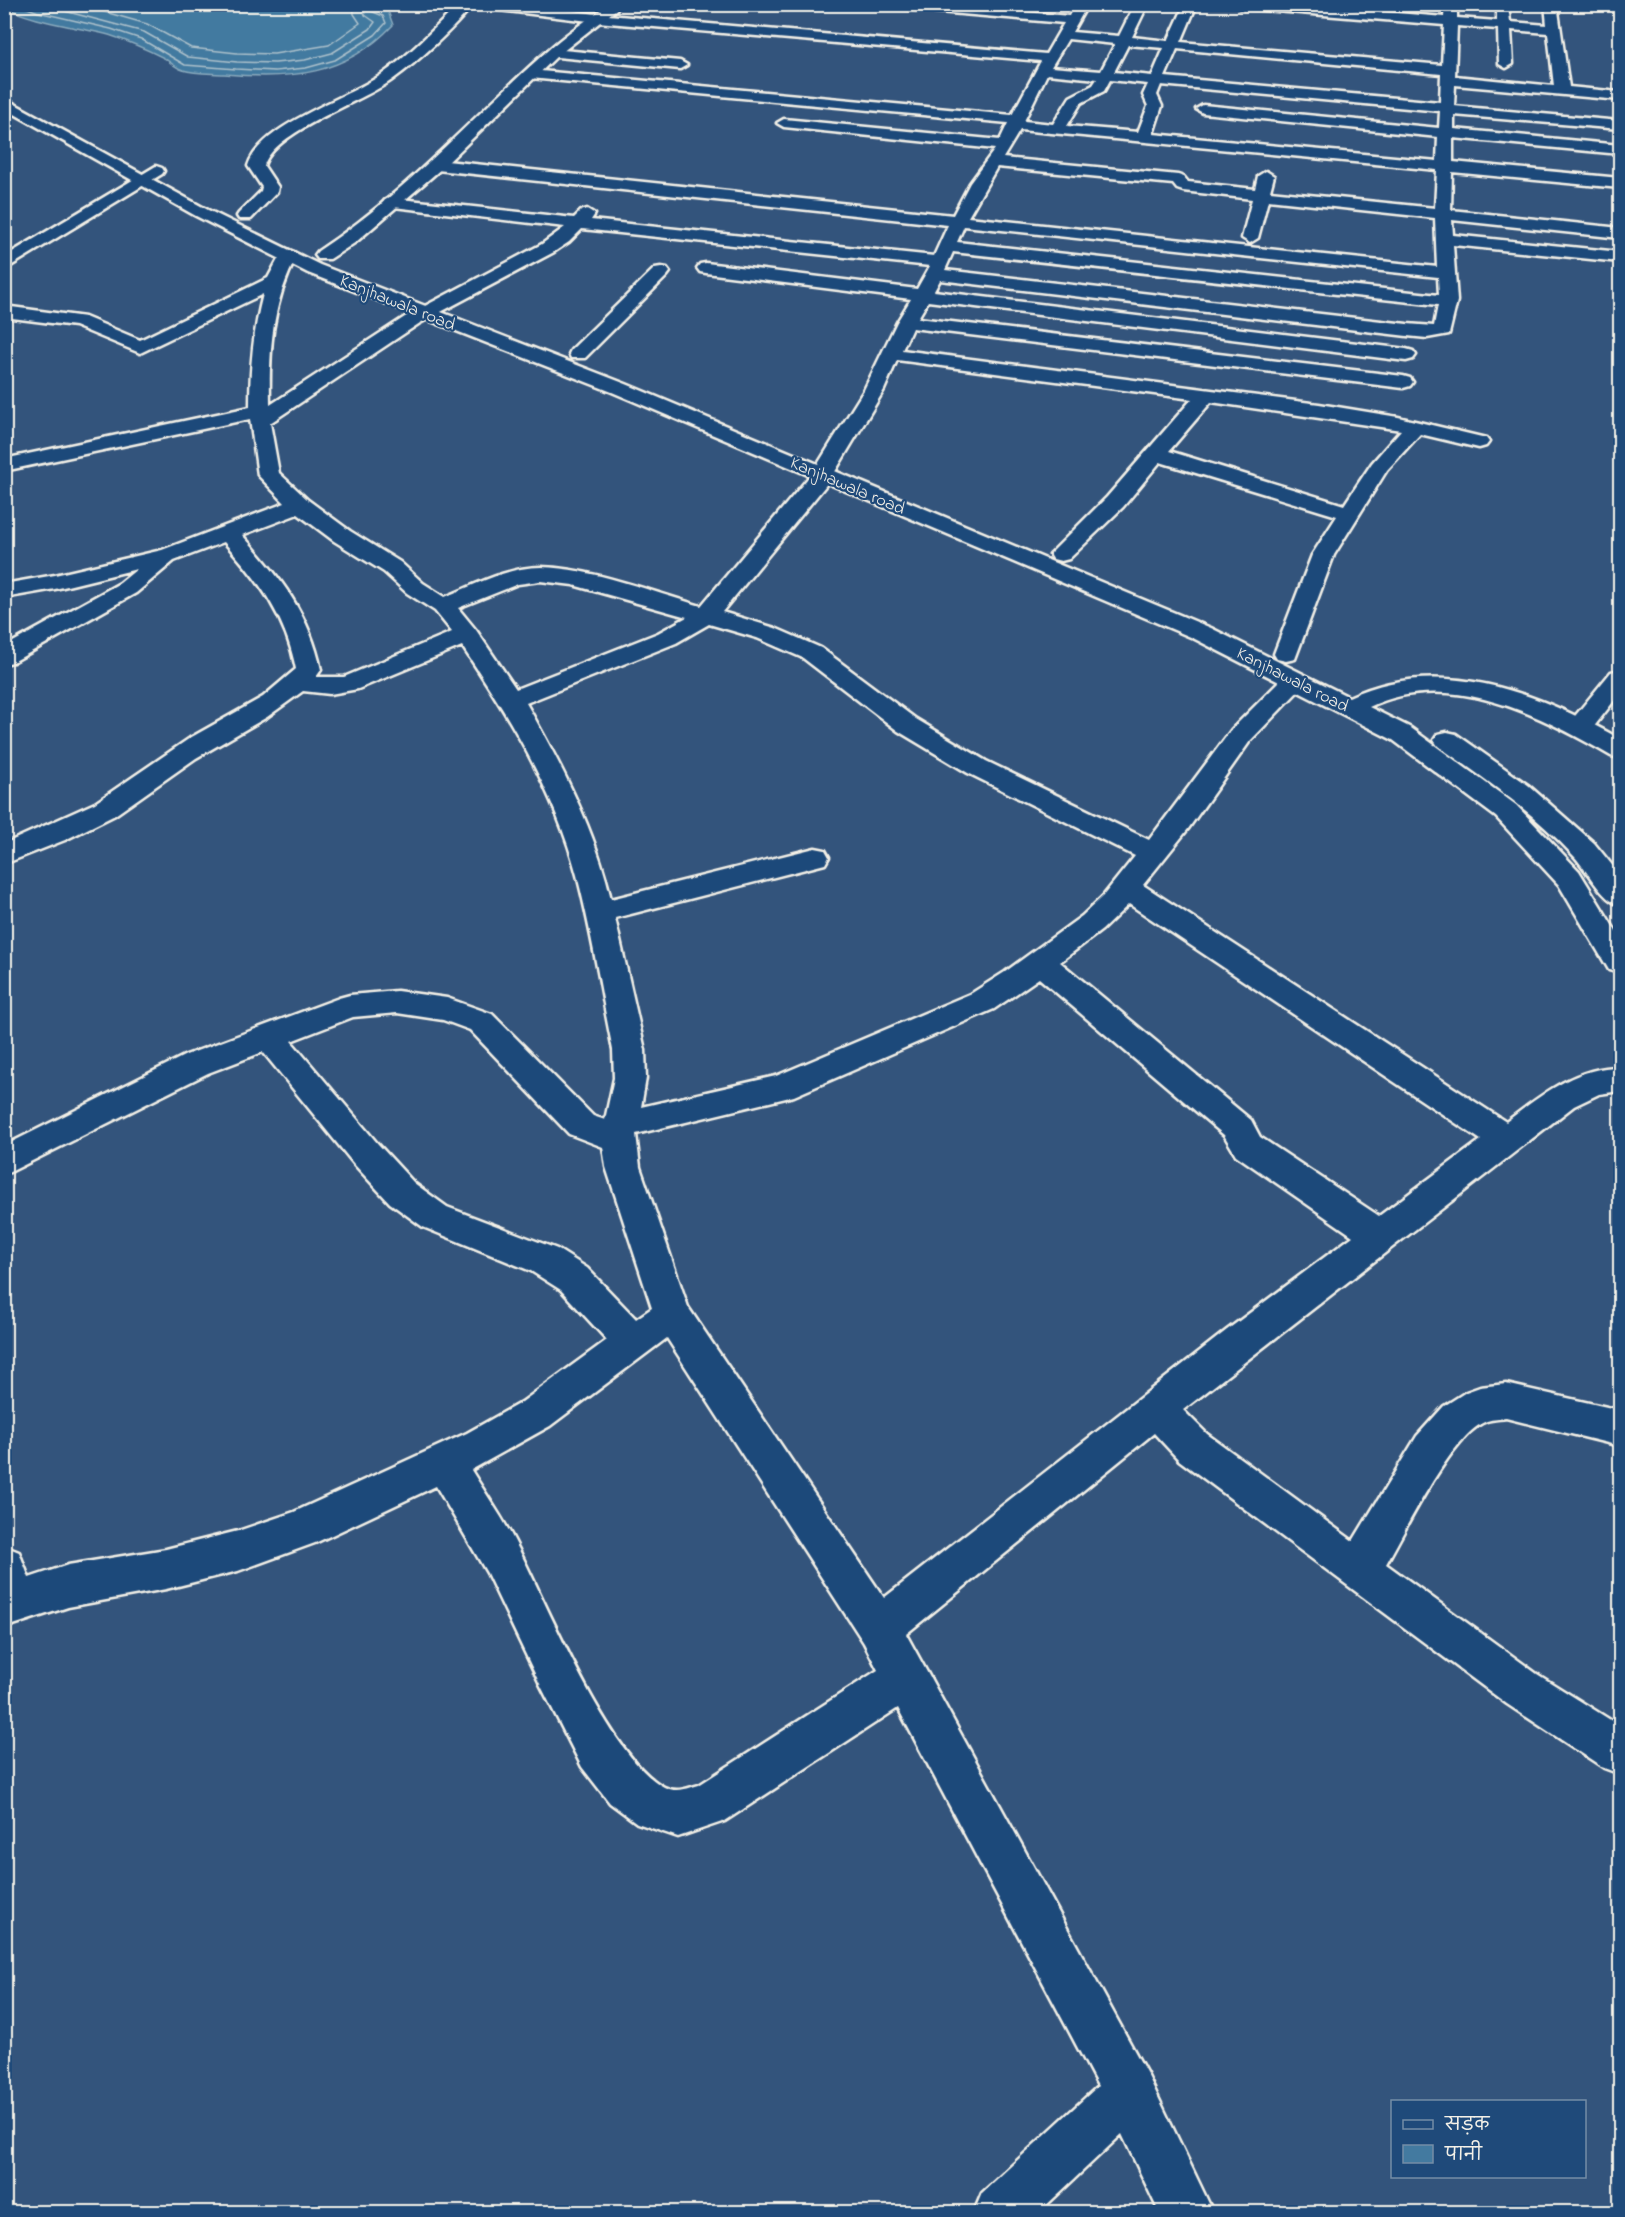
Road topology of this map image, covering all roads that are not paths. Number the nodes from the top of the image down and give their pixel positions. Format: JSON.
{"nodes":[{"id":1,"x":468,"y":4,"type":"edge"},
{"id":2,"x":483,"y":4,"type":"edge"},
{"id":3,"x":617,"y":4,"type":"edge"},
{"id":4,"x":892,"y":4,"type":"edge"},
{"id":5,"x":1082,"y":4,"type":"edge"},
{"id":6,"x":1142,"y":4,"type":"edge"},
{"id":7,"x":1191,"y":4,"type":"edge"},
{"id":8,"x":1451,"y":4,"type":"edge"},
{"id":9,"x":1503,"y":4,"type":"edge"},
{"id":10,"x":1551,"y":4,"type":"edge"},
{"id":11,"x":511,"y":6,"type":"edge"},
{"id":12,"x":1238,"y":8,"type":"edge"},
{"id":13,"x":918,"y":9,"type":"edge"},
{"id":14,"x":1288,"y":11,"type":"edge"},
{"id":15,"x":1334,"y":14,"type":"edge"},
{"id":16,"x":1382,"y":16,"type":"edge"},
{"id":17,"x":597,"y":18,"type":"junction"},
{"id":18,"x":1073,"y":20,"type":"junction"},
{"id":19,"x":1450,"y":22,"type":"junction"},
{"id":20,"x":1504,"y":27,"type":"junction"},
{"id":21,"x":1554,"y":30,"type":"junction"},
{"id":22,"x":1230,"y":32,"type":"dead end"},
{"id":23,"x":577,"y":34,"type":"junction"},
{"id":24,"x":600,"y":36,"type":"dead end"},
{"id":25,"x":1059,"y":37,"type":"junction"},
{"id":26,"x":1123,"y":41,"type":"junction"},
{"id":27,"x":1171,"y":45,"type":"junction"},
{"id":28,"x":1223,"y":50,"type":"junction"},
{"id":29,"x":552,"y":53,"type":"junction"},
{"id":30,"x":1276,"y":59,"type":"junction"},
{"id":31,"x":1324,"y":63,"type":"junction"},
{"id":32,"x":1506,"y":64,"type":"dead end"},
{"id":33,"x":699,"y":67,"type":"dead end"},
{"id":34,"x":1375,"y":67,"type":"junction"},
{"id":35,"x":1040,"y":70,"type":"junction"},
{"id":36,"x":530,"y":74,"type":"junction"},
{"id":37,"x":1104,"y":76,"type":"junction"},
{"id":38,"x":1155,"y":80,"type":"junction"},
{"id":39,"x":1450,"y":83,"type":"junction"},
{"id":40,"x":1212,"y":86,"type":"junction"},
{"id":41,"x":4,"y":88,"type":"edge"},
{"id":42,"x":1562,"y":91,"type":"junction"},
{"id":43,"x":1267,"y":92,"type":"junction"},
{"id":44,"x":1316,"y":96,"type":"junction"},
{"id":45,"x":1620,"y":96,"type":"edge"},
{"id":46,"x":1371,"y":101,"type":"junction"},
{"id":47,"x":4,"y":102,"type":"edge"},
{"id":48,"x":1620,"y":108,"type":"edge"},
{"id":49,"x":784,"y":123,"type":"dead end"},
{"id":50,"x":1016,"y":123,"type":"junction"},
{"id":51,"x":1199,"y":125,"type":"junction"},
{"id":52,"x":1620,"y":125,"type":"edge"},
{"id":53,"x":1058,"y":129,"type":"junction"},
{"id":54,"x":1144,"y":137,"type":"junction"},
{"id":55,"x":1450,"y":144,"type":"junction"},
{"id":56,"x":1005,"y":145,"type":"junction"},
{"id":57,"x":1620,"y":150,"type":"edge"},
{"id":58,"x":993,"y":162,"type":"junction"},
{"id":59,"x":437,"y":165,"type":"junction"},
{"id":60,"x":1445,"y":166,"type":"junction"},
{"id":61,"x":1268,"y":168,"type":"dead end"},
{"id":62,"x":1182,"y":171,"type":"junction"},
{"id":63,"x":148,"y":175,"type":"junction"},
{"id":64,"x":614,"y":183,"type":"junction"},
{"id":65,"x":1620,"y":183,"type":"edge"},
{"id":66,"x":412,"y":186,"type":"junction"},
{"id":67,"x":430,"y":188,"type":"dead end"},
{"id":68,"x":781,"y":193,"type":"junction"},
{"id":69,"x":1262,"y":196,"type":"junction"},
{"id":70,"x":602,"y":197,"type":"dead end"},
{"id":71,"x":572,"y":201,"type":"dead end"},
{"id":72,"x":392,"y":203,"type":"junction"},
{"id":73,"x":765,"y":213,"type":"dead end"},
{"id":74,"x":1443,"y":215,"type":"junction"},
{"id":75,"x":244,"y":216,"type":"junction"},
{"id":76,"x":958,"y":219,"type":"junction"},
{"id":77,"x":579,"y":223,"type":"junction"},
{"id":78,"x":754,"y":227,"type":"dead end"},
{"id":79,"x":1620,"y":233,"type":"edge"},
{"id":80,"x":1250,"y":238,"type":"dead end"},
{"id":81,"x":1445,"y":238,"type":"junction"},
{"id":82,"x":743,"y":241,"type":"junction"},
{"id":83,"x":324,"y":255,"type":"junction"},
{"id":84,"x":288,"y":256,"type":"junction"},
{"id":85,"x":1620,"y":257,"type":"edge"},
{"id":86,"x":940,"y":260,"type":"junction"},
{"id":87,"x":4,"y":265,"type":"edge"},
{"id":88,"x":706,"y":268,"type":"dead end"},
{"id":89,"x":662,"y":272,"type":"dead end"},
{"id":90,"x":1448,"y":273,"type":"junction"},
{"id":91,"x":275,"y":281,"type":"junction"},
{"id":92,"x":922,"y":295,"type":"junction"},
{"id":93,"x":1153,"y":300,"type":"junction"},
{"id":94,"x":1448,"y":301,"type":"junction"},
{"id":95,"x":445,"y":303,"type":"junction"},
{"id":96,"x":4,"y":311,"type":"edge"},
{"id":97,"x":426,"y":313,"type":"junction"},
{"id":98,"x":906,"y":322,"type":"junction"},
{"id":99,"x":1143,"y":323,"type":"junction"},
{"id":100,"x":1135,"y":350,"type":"junction"},
{"id":101,"x":578,"y":354,"type":"junction"},
{"id":102,"x":892,"y":354,"type":"junction"},
{"id":103,"x":1406,"y":355,"type":"dead end"},
{"id":104,"x":1403,"y":382,"type":"dead end"},
{"id":105,"x":1124,"y":384,"type":"junction"},
{"id":106,"x":1207,"y":394,"type":"junction"},
{"id":107,"x":259,"y":416,"type":"junction"},
{"id":108,"x":1415,"y":427,"type":"junction"},
{"id":109,"x":1479,"y":442,"type":"dead end"},
{"id":110,"x":1157,"y":454,"type":"junction"},
{"id":111,"x":4,"y":465,"type":"edge"},
{"id":112,"x":827,"y":467,"type":"junction"},
{"id":113,"x":300,"y":505,"type":"junction"},
{"id":114,"x":1349,"y":513,"type":"junction"},
{"id":115,"x":228,"y":533,"type":"junction"},
{"id":116,"x":1061,"y":554,"type":"junction"},
{"id":117,"x":169,"y":555,"type":"junction"},
{"id":118,"x":4,"y":591,"type":"edge"},
{"id":119,"x":443,"y":606,"type":"junction"},
{"id":120,"x":706,"y":616,"type":"junction"},
{"id":121,"x":467,"y":635,"type":"junction"},
{"id":122,"x":4,"y":657,"type":"edge"},
{"id":123,"x":1291,"y":667,"type":"junction"},
{"id":124,"x":1620,"y":677,"type":"edge"},
{"id":125,"x":299,"y":683,"type":"junction"},
{"id":126,"x":511,"y":700,"type":"junction"},
{"id":127,"x":1360,"y":702,"type":"junction"},
{"id":128,"x":1580,"y":727,"type":"junction"},
{"id":129,"x":1620,"y":750,"type":"edge"},
{"id":130,"x":1154,"y":854,"type":"junction"},
{"id":131,"x":4,"y":855,"type":"edge"},
{"id":132,"x":815,"y":857,"type":"dead end"},
{"id":133,"x":1126,"y":888,"type":"junction"},
{"id":134,"x":1620,"y":895,"type":"edge"},
{"id":135,"x":599,"y":912,"type":"junction"},
{"id":136,"x":1040,"y":962,"type":"junction"},
{"id":137,"x":1620,"y":962,"type":"edge"},
{"id":138,"x":269,"y":1036,"type":"junction"},
{"id":139,"x":1620,"y":1078,"type":"edge"},
{"id":140,"x":619,"y":1132,"type":"junction"},
{"id":141,"x":1506,"y":1139,"type":"junction"},
{"id":142,"x":4,"y":1162,"type":"edge"},
{"id":143,"x":1380,"y":1235,"type":"junction"},
{"id":144,"x":672,"y":1314,"type":"junction"},
{"id":145,"x":634,"y":1343,"type":"junction"},
{"id":146,"x":1156,"y":1408,"type":"junction"},
{"id":147,"x":1620,"y":1428,"type":"edge"},
{"id":148,"x":445,"y":1464,"type":"junction"},
{"id":149,"x":1359,"y":1569,"type":"junction"},
{"id":150,"x":9,"y":1591,"type":"edge"},
{"id":151,"x":879,"y":1628,"type":"junction"},
{"id":152,"x":906,"y":1677,"type":"junction"},
{"id":153,"x":1620,"y":1752,"type":"edge"},
{"id":154,"x":1129,"y":2092,"type":"junction"},
{"id":155,"x":1001,"y":2212,"type":"edge"},
{"id":156,"x":1185,"y":2212,"type":"edge"}],
"edges":[{"from":1,"to":75,"type":"street"},
{"from":2,"to":11,"type":"street"},
{"from":3,"to":17,"type":"street"},
{"from":4,"to":13,"type":"street"},
{"from":5,"to":18,"type":"street"},
{"from":6,"to":26,"type":"street"},
{"from":7,"to":27,"type":"street"},
{"from":8,"to":19,"type":"street"},
{"from":9,"to":20,"type":"street"},
{"from":10,"to":21,"type":"street"},
{"from":11,"to":17,"type":"street"},
{"from":12,"to":14,"type":"street"},
{"from":13,"to":18,"type":"street"},
{"from":14,"to":15,"type":"street"},
{"from":15,"to":16,"type":"street"},
{"from":16,"to":19,"type":"street"},
{"from":17,"to":23,"type":"street"},
{"from":17,"to":35,"type":"street"},
{"from":18,"to":25,"type":"street"},
{"from":19,"to":20,"type":"street"},
{"from":19,"to":39,"type":"street"},
{"from":20,"to":21,"type":"street"},
{"from":20,"to":32,"type":"street"},
{"from":21,"to":42,"type":"street"},
{"from":22,"to":28,"type":"street"},
{"from":23,"to":24,"type":"street"},
{"from":23,"to":29,"type":"street"},
{"from":25,"to":26,"type":"street"},
{"from":25,"to":35,"type":"street"},
{"from":26,"to":27,"type":"street"},
{"from":26,"to":37,"type":"street"},
{"from":27,"to":28,"type":"street"},
{"from":27,"to":38,"type":"street"},
{"from":28,"to":30,"type":"street"},
{"from":28,"to":40,"type":"street"},
{"from":29,"to":33,"type":"street"},
{"from":29,"to":36,"type":"street"},
{"from":30,"to":31,"type":"street"},
{"from":30,"to":43,"type":"street"},
{"from":31,"to":34,"type":"street"},
{"from":31,"to":44,"type":"street"},
{"from":34,"to":39,"type":"street"},
{"from":34,"to":46,"type":"street"},
{"from":35,"to":37,"type":"street"},
{"from":35,"to":50,"type":"street"},
{"from":36,"to":50,"type":"street"},
{"from":36,"to":59,"type":"street"},
{"from":37,"to":38,"type":"street"},
{"from":37,"to":53,"type":"street"},
{"from":38,"to":40,"type":"street"},
{"from":38,"to":54,"type":"street"},
{"from":39,"to":42,"type":"street"},
{"from":39,"to":46,"type":"street"},
{"from":39,"to":48,"type":"street"},
{"from":39,"to":52,"type":"street"},
{"from":39,"to":55,"type":"street"},
{"from":40,"to":43,"type":"street"},
{"from":40,"to":51,"type":"street"},
{"from":41,"to":63,"type":"street","name":"Kanjhawala road"},
{"from":42,"to":45,"type":"street"},
{"from":43,"to":44,"type":"street"},
{"from":44,"to":46,"type":"street"},
{"from":47,"to":63,"type":"street","name":"Kanjhawala road"},
{"from":49,"to":56,"type":"street"},
{"from":50,"to":53,"type":"street"},
{"from":50,"to":56,"type":"street"},
{"from":51,"to":54,"type":"street"},
{"from":51,"to":55,"type":"street"},
{"from":51,"to":60,"type":"street"},
{"from":51,"to":62,"type":"street"},
{"from":53,"to":54,"type":"street"},
{"from":55,"to":57,"type":"street"},
{"from":55,"to":60,"type":"street"},
{"from":56,"to":58,"type":"street"},
{"from":58,"to":62,"type":"street"},
{"from":58,"to":76,"type":"street"},
{"from":59,"to":64,"type":"street"},
{"from":59,"to":66,"type":"street"},
{"from":60,"to":65,"type":"street"},
{"from":60,"to":74,"type":"street"},
{"from":61,"to":69,"type":"street"},
{"from":62,"to":69,"type":"street"},
{"from":63,"to":75,"type":"street","name":"Kanjhawala road"},
{"from":63,"to":84,"type":"street","name":"Kanjhawala road"},
{"from":63,"to":87,"type":"street"},
{"from":64,"to":68,"type":"street"},
{"from":64,"to":70,"type":"street"},
{"from":66,"to":67,"type":"street"},
{"from":66,"to":72,"type":"street"},
{"from":68,"to":73,"type":"street"},
{"from":68,"to":76,"type":"street"},
{"from":69,"to":74,"type":"street"},
{"from":69,"to":80,"type":"street"},
{"from":71,"to":77,"type":"street"},
{"from":72,"to":77,"type":"street"},
{"from":72,"to":83,"type":"street"},
{"from":74,"to":79,"type":"street"},
{"from":74,"to":81,"type":"street"},
{"from":75,"to":83,"type":"street","name":"Kanjhawala road"},
{"from":76,"to":86,"type":"street"},
{"from":76,"to":90,"type":"street"},
{"from":77,"to":82,"type":"street"},
{"from":77,"to":95,"type":"street"},
{"from":78,"to":82,"type":"street"},
{"from":81,"to":85,"type":"street"},
{"from":81,"to":90,"type":"street"},
{"from":82,"to":86,"type":"street"},
{"from":83,"to":95,"type":"street","name":"Kanjhawala road"},
{"from":84,"to":91,"type":"street"},
{"from":84,"to":97,"type":"street","name":"Kanjhawala road"},
{"from":86,"to":92,"type":"street"},
{"from":86,"to":93,"type":"street"},
{"from":86,"to":94,"type":"street"},
{"from":88,"to":92,"type":"street"},
{"from":89,"to":101,"type":"street"},
{"from":90,"to":94,"type":"street"},
{"from":91,"to":96,"type":"street"},
{"from":91,"to":107,"type":"street"},
{"from":92,"to":98,"type":"street"},
{"from":92,"to":99,"type":"street"},
{"from":93,"to":94,"type":"street"},
{"from":93,"to":99,"type":"street"},
{"from":95,"to":97,"type":"street"},
{"from":95,"to":101,"type":"street","name":"Kanjhawala road"},
{"from":97,"to":107,"type":"street"},
{"from":97,"to":112,"type":"street","name":"Kanjhawala road"},
{"from":98,"to":100,"type":"street"},
{"from":98,"to":102,"type":"street"},
{"from":99,"to":100,"type":"street"},
{"from":99,"to":103,"type":"street"},
{"from":100,"to":104,"type":"street"},
{"from":100,"to":105,"type":"street"},
{"from":101,"to":112,"type":"street","name":"Kanjhawala road"},
{"from":102,"to":105,"type":"street"},
{"from":102,"to":112,"type":"street"},
{"from":105,"to":106,"type":"street"},
{"from":106,"to":108,"type":"street"},
{"from":106,"to":110,"type":"street"},
{"from":107,"to":111,"type":"street"},
{"from":107,"to":113,"type":"street"},
{"from":108,"to":109,"type":"street"},
{"from":108,"to":114,"type":"street"},
{"from":110,"to":114,"type":"street"},
{"from":110,"to":116,"type":"street"},
{"from":112,"to":116,"type":"street","name":"Kanjhawala road"},
{"from":112,"to":120,"type":"street"},
{"from":112,"to":123,"type":"street","name":"Kanjhawala road"},
{"from":113,"to":115,"type":"street"},
{"from":113,"to":119,"type":"street"},
{"from":114,"to":123,"type":"street"},
{"from":115,"to":117,"type":"street"},
{"from":115,"to":125,"type":"street"},
{"from":116,"to":123,"type":"street","name":"Kanjhawala road"},
{"from":117,"to":118,"type":"street"},
{"from":117,"to":122,"type":"street"},
{"from":119,"to":120,"type":"street"},
{"from":119,"to":121,"type":"street"},
{"from":120,"to":126,"type":"street"},
{"from":120,"to":130,"type":"street"},
{"from":121,"to":125,"type":"street"},
{"from":121,"to":126,"type":"street"},
{"from":123,"to":127,"type":"street","name":"Kanjhawala road"},
{"from":123,"to":130,"type":"street"},
{"from":124,"to":128,"type":"street"},
{"from":125,"to":131,"type":"street"},
{"from":126,"to":135,"type":"street"},
{"from":127,"to":128,"type":"street"},
{"from":127,"to":134,"type":"street","name":"Kanjhawala road"},
{"from":127,"to":137,"type":"street","name":"Kanjhawala road"},
{"from":128,"to":129,"type":"street"},
{"from":130,"to":133,"type":"street"},
{"from":132,"to":135,"type":"street"},
{"from":133,"to":136,"type":"street"},
{"from":133,"to":141,"type":"street"},
{"from":135,"to":140,"type":"street"},
{"from":136,"to":140,"type":"street"},
{"from":136,"to":143,"type":"street"},
{"from":138,"to":140,"type":"street"},
{"from":138,"to":142,"type":"street"},
{"from":138,"to":145,"type":"street"},
{"from":139,"to":141,"type":"street"},
{"from":140,"to":144,"type":"street"},
{"from":141,"to":143,"type":"street"},
{"from":143,"to":146,"type":"street"},
{"from":144,"to":145,"type":"street"},
{"from":144,"to":151,"type":"street"},
{"from":145,"to":148,"type":"street"},
{"from":146,"to":149,"type":"street"},
{"from":146,"to":151,"type":"street"},
{"from":147,"to":149,"type":"street"},
{"from":148,"to":150,"type":"street"},
{"from":148,"to":152,"type":"street"},
{"from":149,"to":153,"type":"street"},
{"from":151,"to":152,"type":"street"},
{"from":152,"to":154,"type":"street"},
{"from":154,"to":155,"type":"street"},
{"from":154,"to":156,"type":"street"}]}
